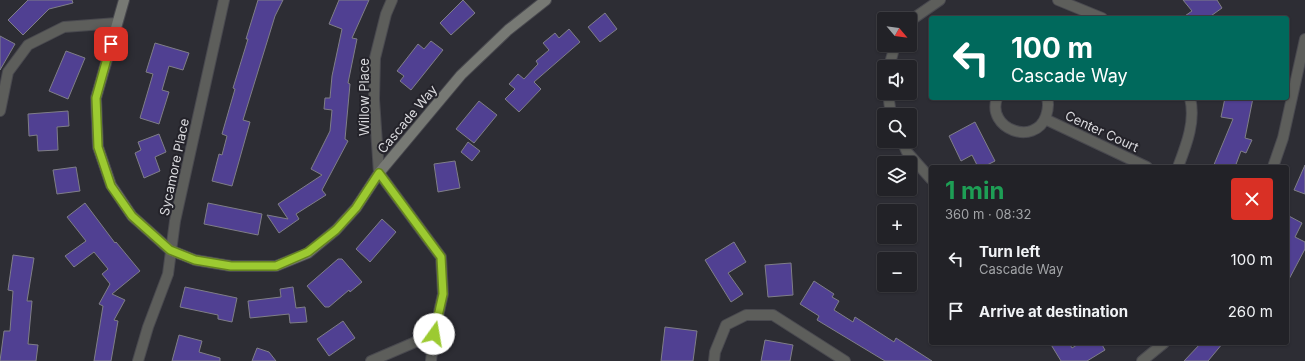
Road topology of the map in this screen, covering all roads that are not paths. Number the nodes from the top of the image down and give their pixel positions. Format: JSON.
{"nodes":[{"id":1,"x":124,"y":0,"type":"edge"},
{"id":2,"x":224,"y":0,"type":"edge"},
{"id":3,"x":392,"y":0,"type":"edge"},
{"id":4,"x":546,"y":0,"type":"edge"},
{"id":5,"x":940,"y":0,"type":"edge"},
{"id":6,"x":1058,"y":0,"type":"edge"},
{"id":7,"x":917,"y":16,"type":"edge"},
{"id":8,"x":1097,"y":16,"type":"edge"},
{"id":9,"x":116,"y":23,"type":"junction"},
{"id":10,"x":1305,"y":39,"type":"edge"},
{"id":11,"x":997,"y":100,"type":"edge"},
{"id":12,"x":1047,"y":100,"type":"edge"},
{"id":13,"x":1191,"y":100,"type":"edge"},
{"id":14,"x":0,"y":112,"type":"edge"},
{"id":15,"x":1045,"y":119,"type":"junction"},
{"id":16,"x":905,"y":148,"type":"edge"},
{"id":17,"x":1144,"y":165,"type":"edge"},
{"id":18,"x":1179,"y":165,"type":"edge"},
{"id":19,"x":1274,"y":165,"type":"edge"},
{"id":20,"x":379,"y":173,"type":"junction"},
{"id":21,"x":929,"y":177,"type":"edge"},
{"id":22,"x":170,"y":250,"type":"junction"},
{"id":23,"x":434,"y":334,"type":"junction"},
{"id":24,"x":1162,"y":345,"type":"edge"},
{"id":25,"x":830,"y":357,"type":"edge"},
{"id":26,"x":138,"y":361,"type":"edge"},
{"id":27,"x":371,"y":361,"type":"edge"},
{"id":28,"x":431,"y":361,"type":"edge"},
{"id":29,"x":714,"y":361,"type":"edge"},
{"id":30,"x":845,"y":361,"type":"edge"},
{"id":31,"x":1142,"y":361,"type":"edge"}],
"edges":[{"from":1,"to":9,"type":"street","name":"Cascade Way"},
{"from":2,"to":22,"type":"street","name":"Sycamore Place"},
{"from":3,"to":20,"type":"street","name":"Willow Place"},
{"from":4,"to":20,"type":"street","name":"Cascade Way"},
{"from":5,"to":7,"type":"street"},
{"from":6,"to":8,"type":"street"},
{"from":9,"to":14,"type":"street"},
{"from":9,"to":22,"type":"street","name":"Cascade Way"},
{"from":10,"to":19,"type":"street"},
{"from":11,"to":15,"type":"street","name":"Center Court"},
{"from":12,"to":15,"type":"street","name":"Center Court"},
{"from":13,"to":18,"type":"street"},
{"from":15,"to":17,"type":"street","name":"Center Court"},
{"from":16,"to":21,"type":"street"},
{"from":20,"to":22,"type":"street","name":"Cascade Way"},
{"from":20,"to":23,"type":"street"},
{"from":22,"to":26,"type":"street","name":"Sycamore Place"},
{"from":23,"to":27,"type":"street"},
{"from":23,"to":28,"type":"street"},
{"from":24,"to":31,"type":"street"},
{"from":25,"to":29,"type":"street"},
{"from":25,"to":30,"type":"street"}]}
